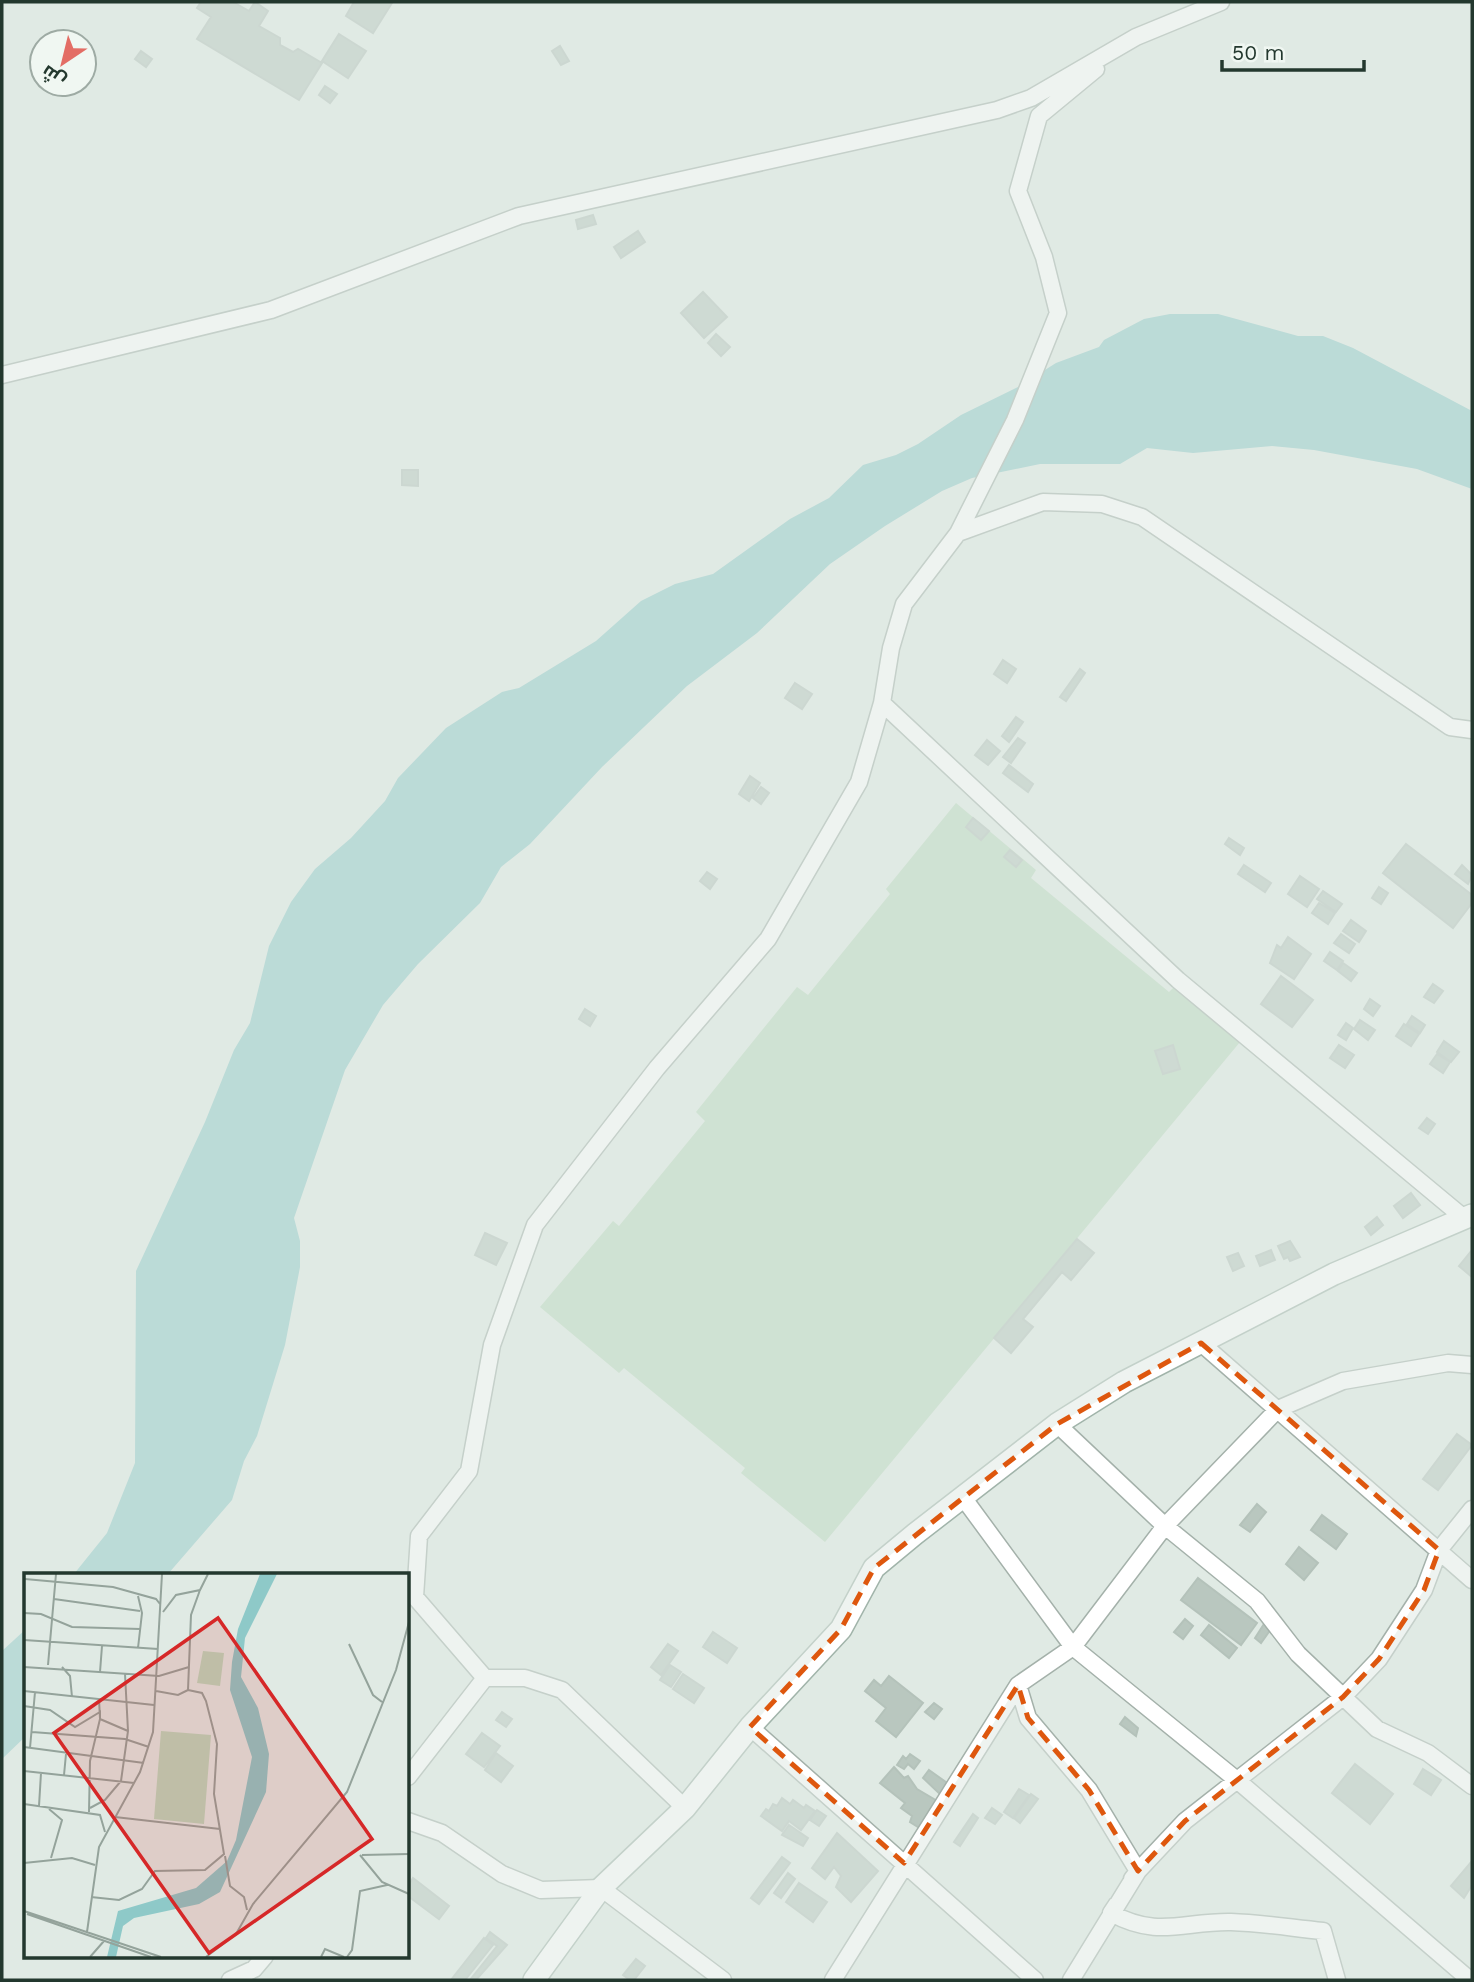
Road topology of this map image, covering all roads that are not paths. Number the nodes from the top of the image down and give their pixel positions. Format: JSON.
{"nodes":[{"id":1,"x":1221,"y":2,"type":"edge"},
{"id":2,"x":1136,"y":37,"type":"junction"},
{"id":3,"x":2,"y":375,"type":"edge"},
{"id":4,"x":958,"y":533,"type":"junction"},
{"id":5,"x":882,"y":703,"type":"junction"},
{"id":6,"x":1472,"y":730,"type":"edge"},
{"id":7,"x":1468,"y":1217,"type":"edge"},
{"id":8,"x":1201,"y":1343,"type":"junction"},
{"id":9,"x":1472,"y":1365,"type":"edge"},
{"id":10,"x":1278,"y":1409,"type":"junction"},
{"id":11,"x":1057,"y":1424,"type":"junction"},
{"id":12,"x":962,"y":1496,"type":"junction"},
{"id":13,"x":1472,"y":1509,"type":"edge"},
{"id":14,"x":1165,"y":1526,"type":"junction"},
{"id":15,"x":1439,"y":1550,"type":"junction"},
{"id":16,"x":1472,"y":1580,"type":"edge"},
{"id":17,"x":1073,"y":1647,"type":"junction"},
{"id":18,"x":485,"y":1678,"type":"junction"},
{"id":19,"x":1018,"y":1685,"type":"junction"},
{"id":20,"x":1343,"y":1697,"type":"junction"},
{"id":21,"x":750,"y":1727,"type":"junction"},
{"id":22,"x":410,"y":1774,"type":"edge"},
{"id":23,"x":1238,"y":1781,"type":"junction"},
{"id":24,"x":1472,"y":1786,"type":"edge"},
{"id":25,"x":685,"y":1808,"type":"junction"},
{"id":26,"x":410,"y":1822,"type":"edge"},
{"id":27,"x":904,"y":1863,"type":"junction"},
{"id":28,"x":1138,"y":1871,"type":"junction"},
{"id":29,"x":601,"y":1888,"type":"junction"},
{"id":30,"x":263,"y":1958,"type":"edge"},
{"id":31,"x":230,"y":1980,"type":"edge"},
{"id":32,"x":534,"y":1980,"type":"edge"},
{"id":33,"x":723,"y":1980,"type":"edge"},
{"id":34,"x":833,"y":1980,"type":"edge"},
{"id":35,"x":1035,"y":1980,"type":"edge"},
{"id":36,"x":1071,"y":1980,"type":"edge"},
{"id":37,"x":1337,"y":1980,"type":"edge"},
{"id":38,"x":1470,"y":1980,"type":"edge"}],
"edges":[{"from":1,"to":2,"type":"street"},
{"from":2,"to":3,"type":"street"},
{"from":2,"to":4,"type":"street"},
{"from":4,"to":5,"type":"street"},
{"from":4,"to":6,"type":"street"},
{"from":5,"to":7,"type":"street"},
{"from":5,"to":18,"type":"street"},
{"from":7,"to":8,"type":"street"},
{"from":8,"to":10,"type":"street"},
{"from":8,"to":11,"type":"street"},
{"from":9,"to":10,"type":"street"},
{"from":10,"to":14,"type":"street"},
{"from":10,"to":15,"type":"street"},
{"from":11,"to":12,"type":"street"},
{"from":11,"to":14,"type":"street"},
{"from":12,"to":17,"type":"street"},
{"from":12,"to":21,"type":"street"},
{"from":13,"to":15,"type":"street"},
{"from":14,"to":17,"type":"street"},
{"from":14,"to":20,"type":"street"},
{"from":15,"to":16,"type":"street"},
{"from":15,"to":20,"type":"street"},
{"from":17,"to":19,"type":"street"},
{"from":17,"to":23,"type":"street"},
{"from":18,"to":22,"type":"street"},
{"from":18,"to":25,"type":"street"},
{"from":19,"to":27,"type":"street"},
{"from":19,"to":28,"type":"street"},
{"from":20,"to":23,"type":"street"},
{"from":20,"to":24,"type":"street"},
{"from":21,"to":25,"type":"street"},
{"from":21,"to":27,"type":"street"},
{"from":23,"to":28,"type":"street"},
{"from":23,"to":38,"type":"street"},
{"from":25,"to":29,"type":"street"},
{"from":26,"to":29,"type":"street"},
{"from":27,"to":34,"type":"street"},
{"from":27,"to":35,"type":"street"},
{"from":28,"to":36,"type":"street"},
{"from":28,"to":37,"type":"street"},
{"from":29,"to":32,"type":"street"},
{"from":29,"to":33,"type":"street"},
{"from":30,"to":31,"type":"street"}]}
